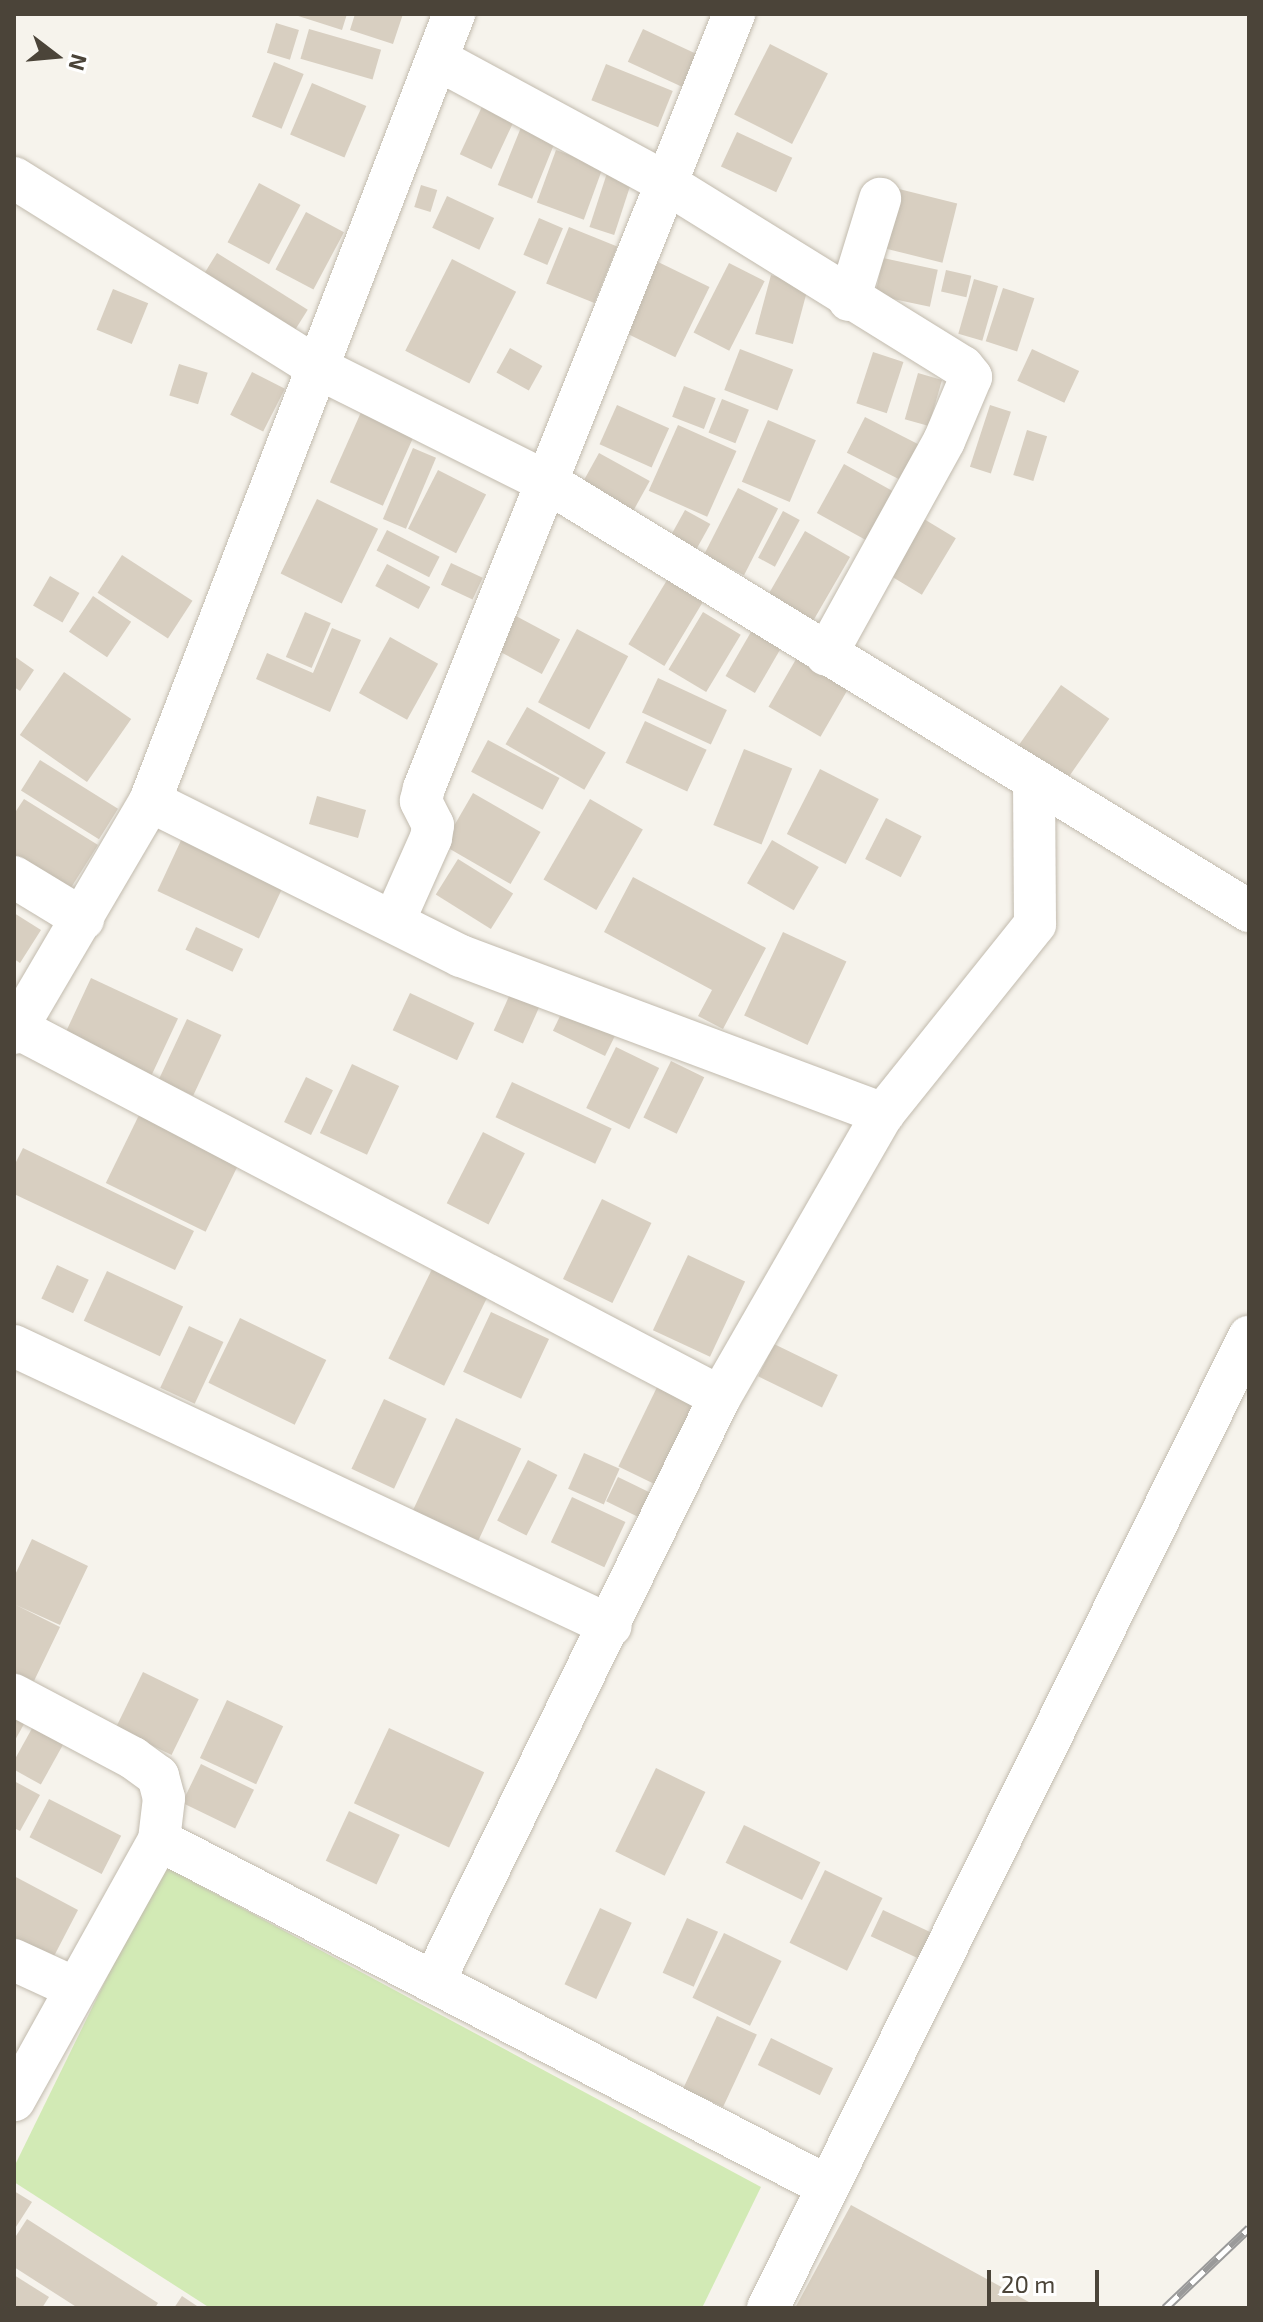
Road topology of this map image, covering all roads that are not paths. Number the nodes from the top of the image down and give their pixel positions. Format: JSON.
{"nodes":[{"id":1,"x":454,"y":14,"type":"edge"},
{"id":2,"x":734,"y":14,"type":"edge"},
{"id":3,"x":437,"y":59,"type":"junction"},
{"id":4,"x":14,"y":178,"type":"edge"},
{"id":5,"x":666,"y":183,"type":"junction"},
{"id":6,"x":880,"y":199,"type":"dead end"},
{"id":7,"x":849,"y":300,"type":"junction"},
{"id":8,"x":318,"y":368,"type":"junction"},
{"id":9,"x":547,"y":482,"type":"junction"},
{"id":10,"x":826,"y":655,"type":"junction"},
{"id":11,"x":1034,"y":780,"type":"junction"},
{"id":12,"x":150,"y":801,"type":"junction"},
{"id":13,"x":14,"y":877,"type":"edge"},
{"id":14,"x":1249,"y":911,"type":"edge"},
{"id":15,"x":83,"y":919,"type":"junction"},
{"id":16,"x":394,"y":921,"type":"junction"},
{"id":17,"x":15,"y":1031,"type":"edge"},
{"id":18,"x":883,"y":1114,"type":"junction"},
{"id":19,"x":1249,"y":1337,"type":"edge"},
{"id":20,"x":14,"y":1346,"type":"edge"},
{"id":21,"x":720,"y":1397,"type":"junction"},
{"id":22,"x":611,"y":1626,"type":"junction"},
{"id":23,"x":14,"y":1695,"type":"edge"},
{"id":24,"x":159,"y":1840,"type":"junction"},
{"id":25,"x":14,"y":1960,"type":"edge"},
{"id":26,"x":434,"y":1981,"type":"junction"},
{"id":27,"x":75,"y":1988,"type":"junction"},
{"id":28,"x":14,"y":2100,"type":"edge"},
{"id":29,"x":827,"y":2186,"type":"junction"},
{"id":30,"x":768,"y":2308,"type":"edge"}],
"edges":[{"from":1,"to":3,"type":"street"},
{"from":2,"to":5,"type":"street"},
{"from":3,"to":5,"type":"street"},
{"from":3,"to":8,"type":"street"},
{"from":4,"to":8,"type":"street"},
{"from":5,"to":7,"type":"street"},
{"from":5,"to":9,"type":"street"},
{"from":6,"to":7,"type":"street"},
{"from":7,"to":10,"type":"street"},
{"from":8,"to":9,"type":"street"},
{"from":8,"to":12,"type":"street"},
{"from":9,"to":10,"type":"street"},
{"from":9,"to":16,"type":"street"},
{"from":10,"to":11,"type":"street"},
{"from":11,"to":14,"type":"street"},
{"from":11,"to":18,"type":"street"},
{"from":12,"to":15,"type":"street"},
{"from":12,"to":16,"type":"street"},
{"from":13,"to":15,"type":"street"},
{"from":15,"to":17,"type":"street"},
{"from":16,"to":18,"type":"street"},
{"from":17,"to":21,"type":"street"},
{"from":18,"to":21,"type":"street"},
{"from":19,"to":29,"type":"street"},
{"from":20,"to":22,"type":"street"},
{"from":21,"to":22,"type":"street"},
{"from":22,"to":26,"type":"street"},
{"from":23,"to":24,"type":"street"},
{"from":24,"to":26,"type":"street"},
{"from":24,"to":27,"type":"street"},
{"from":25,"to":27,"type":"street"},
{"from":26,"to":29,"type":"street"},
{"from":27,"to":28,"type":"street"},
{"from":29,"to":30,"type":"street"}]}
